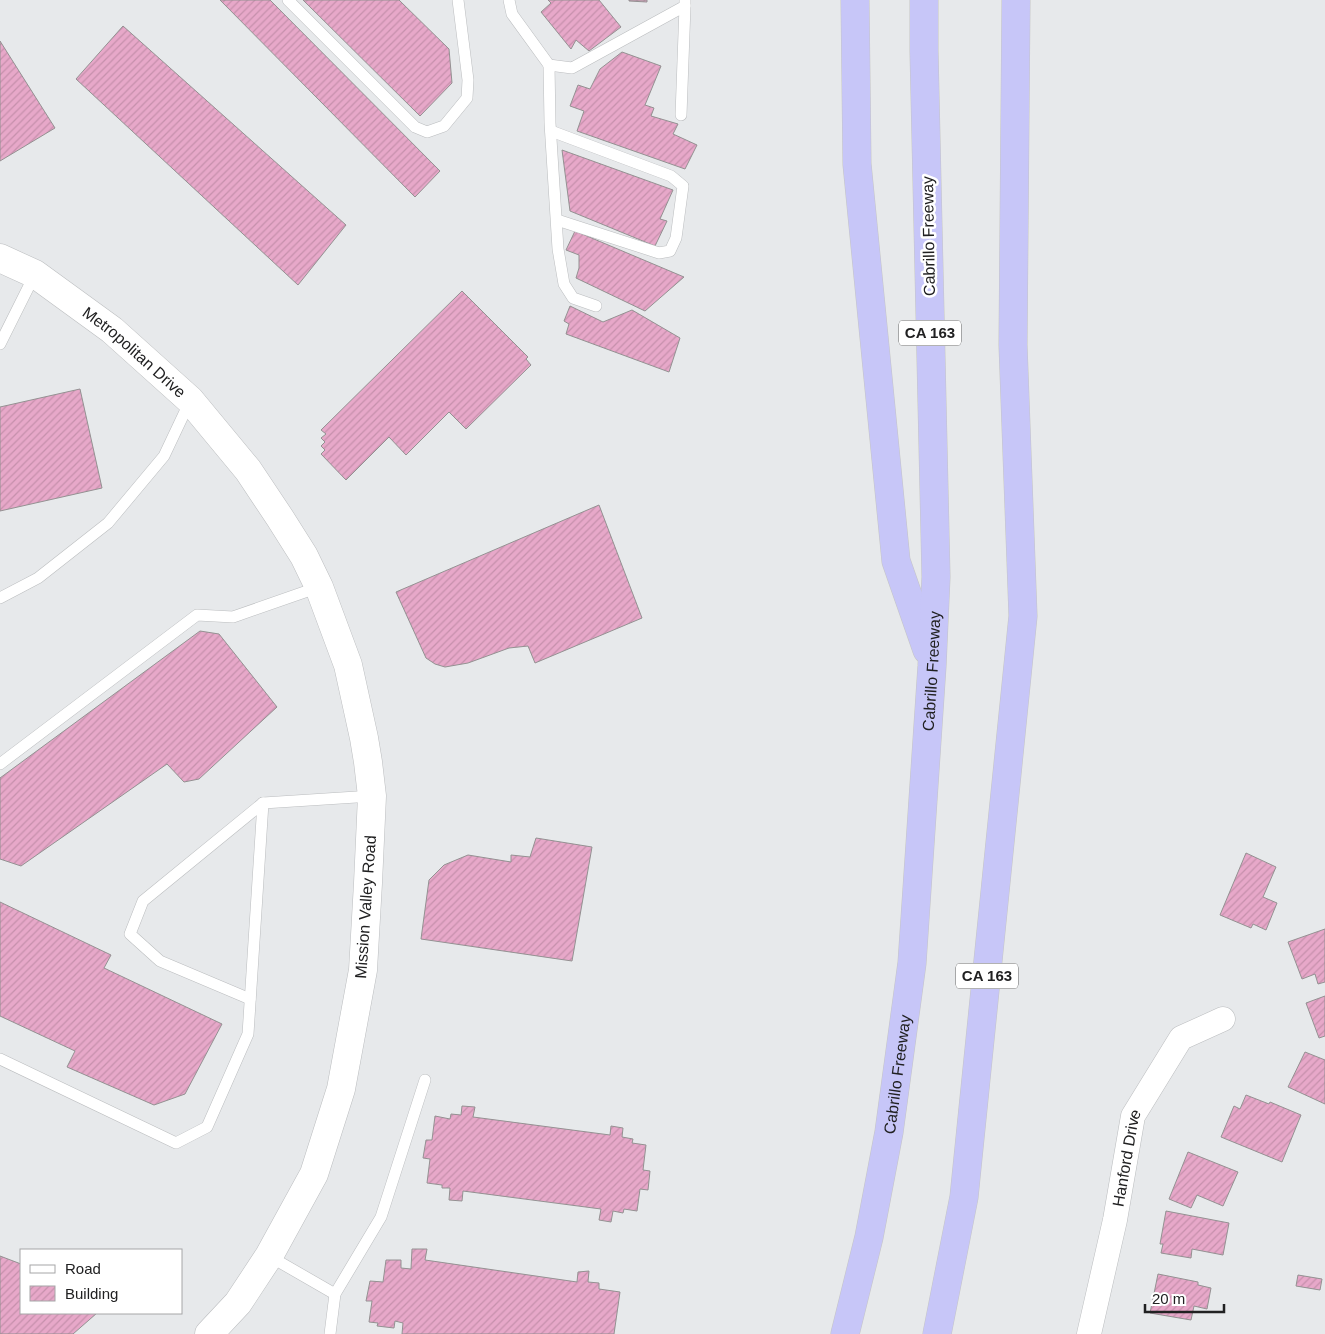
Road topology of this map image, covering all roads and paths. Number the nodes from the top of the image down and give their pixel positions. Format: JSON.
{"nodes":[{"id":1,"x":288,"y":0,"type":"edge"},
{"id":2,"x":458,"y":0,"type":"edge"},
{"id":3,"x":509,"y":0,"type":"edge"},
{"id":4,"x":855,"y":0,"type":"edge"},
{"id":5,"x":924,"y":0,"type":"edge"},
{"id":6,"x":1016,"y":0,"type":"edge"},
{"id":7,"x":685,"y":3,"type":"edge"},
{"id":8,"x":549,"y":65,"type":"junction"},
{"id":9,"x":681,"y":115,"type":"dead end"},
{"id":10,"x":551,"y":131,"type":"junction"},
{"id":11,"x":557,"y":220,"type":"junction"},
{"id":12,"x":0,"y":258,"type":"edge"},
{"id":13,"x":35,"y":274,"type":"junction"},
{"id":14,"x":596,"y":306,"type":"dead end"},
{"id":15,"x":0,"y":344,"type":"edge"},
{"id":16,"x":190,"y":400,"type":"junction"},
{"id":17,"x":248,"y":470,"type":"joint"},
{"id":18,"x":319,"y":587,"type":"junction"},
{"id":19,"x":0,"y":598,"type":"edge"},
{"id":20,"x":932,"y":666,"type":"junction"},
{"id":21,"x":0,"y":764,"type":"edge"},
{"id":22,"x":372,"y":796,"type":"junction"},
{"id":23,"x":263,"y":803,"type":"junction"},
{"id":24,"x":250,"y":999,"type":"junction"},
{"id":25,"x":1223,"y":1019,"type":"dead end"},
{"id":26,"x":0,"y":1059,"type":"edge"},
{"id":27,"x":426,"y":1080,"type":"dead end"},
{"id":28,"x":269,"y":1256,"type":"junction"},
{"id":29,"x":335,"y":1294,"type":"junction"},
{"id":30,"x":209,"y":1334,"type":"edge"},
{"id":31,"x":330,"y":1334,"type":"edge"},
{"id":32,"x":845,"y":1334,"type":"edge"},
{"id":33,"x":937,"y":1334,"type":"edge"},
{"id":34,"x":1089,"y":1334,"type":"edge"}],
"edges":[{"from":1,"to":2,"type":"lane"},
{"from":3,"to":8,"type":"lane"},
{"from":4,"to":20,"type":"highway"},
{"from":5,"to":20,"type":"highway","name":"Cabrillo Freeway","number":"CA 163"},
{"from":6,"to":33,"type":"highway","number":"CA 163"},
{"from":7,"to":8,"type":"lane"},
{"from":7,"to":9,"type":"lane"},
{"from":8,"to":10,"type":"lane"},
{"from":10,"to":11,"type":"lane"},
{"from":10,"to":11,"type":"lane"},
{"from":11,"to":14,"type":"lane"},
{"from":12,"to":13,"type":"street","name":"Metropolitan Drive"},
{"from":13,"to":15,"type":"lane"},
{"from":13,"to":16,"type":"street","name":"Metropolitan Drive"},
{"from":16,"to":17,"type":"street","name":"Metropolitan Drive"},
{"from":16,"to":19,"type":"lane"},
{"from":17,"to":18,"type":"street","name":"Mission Valley Road"},
{"from":18,"to":21,"type":"lane"},
{"from":18,"to":22,"type":"street","name":"Mission Valley Road"},
{"from":20,"to":32,"type":"highway","name":"Cabrillo Freeway","number":"CA 163"},
{"from":22,"to":23,"type":"lane"},
{"from":22,"to":28,"type":"street","name":"Mission Valley Road"},
{"from":23,"to":24,"type":"lane"},
{"from":23,"to":24,"type":"lane"},
{"from":24,"to":26,"type":"lane"},
{"from":25,"to":34,"type":"street","name":"Hanford Drive"},
{"from":27,"to":29,"type":"lane"},
{"from":28,"to":29,"type":"lane"},
{"from":28,"to":30,"type":"street","name":"Mission Valley Road"},
{"from":29,"to":31,"type":"lane"}]}
